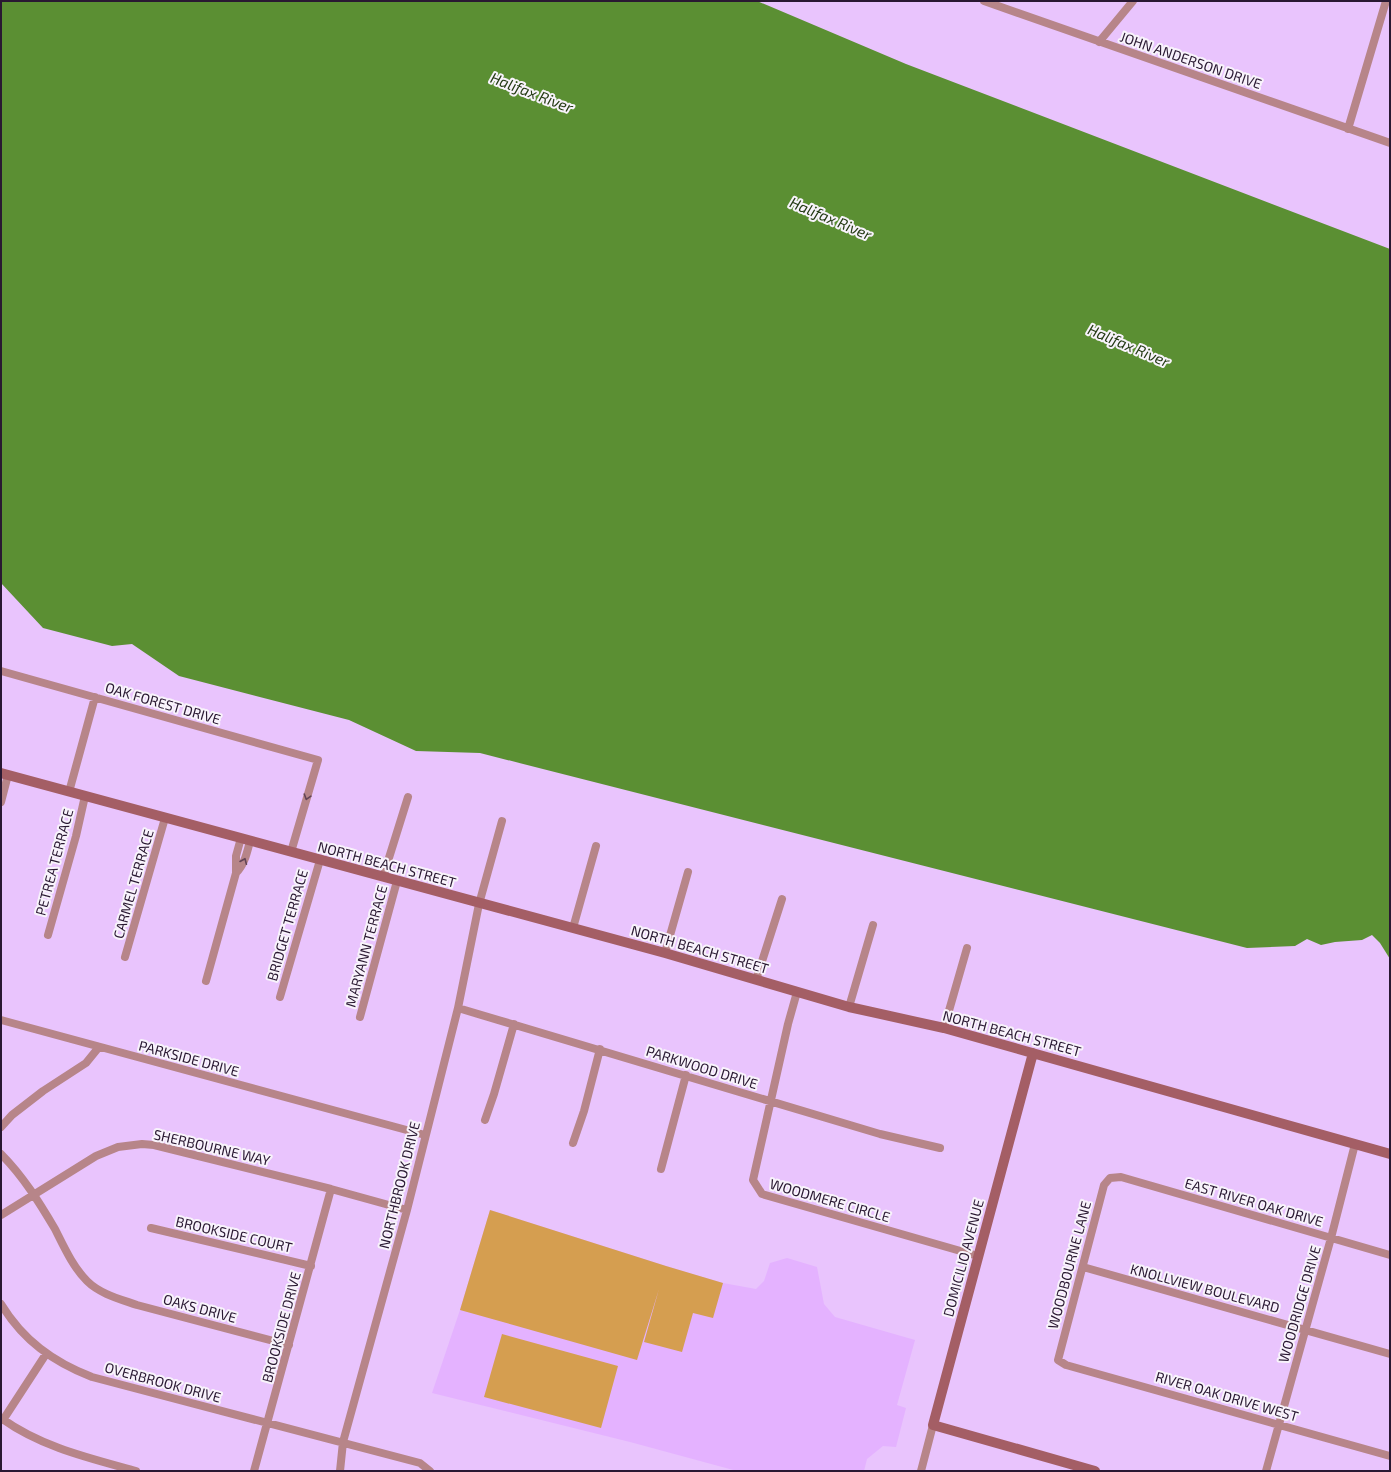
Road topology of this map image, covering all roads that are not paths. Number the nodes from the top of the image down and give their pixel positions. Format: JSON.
{"nodes":[{"id":1,"x":1133,"y":1,"type":"edge"},
{"id":2,"x":1386,"y":1,"type":"edge"},
{"id":3,"x":988,"y":2,"type":"edge"},
{"id":4,"x":1099,"y":42,"type":"junction"},
{"id":5,"x":1348,"y":129,"type":"junction"},
{"id":6,"x":1390,"y":143,"type":"edge"},
{"id":7,"x":1,"y":671,"type":"edge"},
{"id":8,"x":95,"y":697,"type":"junction"},
{"id":9,"x":5,"y":774,"type":"edge"},
{"id":10,"x":69,"y":792,"type":"junction"},
{"id":11,"x":85,"y":796,"type":"junction"},
{"id":12,"x":408,"y":797,"type":"dead end"},
{"id":13,"x":1,"y":802,"type":"edge"},
{"id":14,"x":165,"y":818,"type":"junction"},
{"id":15,"x":502,"y":821,"type":"dead end"},
{"id":16,"x":246,"y":840,"type":"junction"},
{"id":17,"x":596,"y":846,"type":"dead end"},
{"id":18,"x":290,"y":852,"type":"junction"},
{"id":19,"x":320,"y":860,"type":"junction"},
{"id":20,"x":688,"y":872,"type":"dead end"},
{"id":21,"x":383,"y":877,"type":"junction"},
{"id":22,"x":397,"y":881,"type":"junction"},
{"id":23,"x":782,"y":899,"type":"dead end"},
{"id":24,"x":479,"y":904,"type":"junction"},
{"id":25,"x":873,"y":925,"type":"dead end"},
{"id":26,"x":573,"y":928,"type":"junction"},
{"id":27,"x":48,"y":935,"type":"dead end"},
{"id":28,"x":967,"y":948,"type":"dead end"},
{"id":29,"x":665,"y":954,"type":"junction"},
{"id":30,"x":125,"y":957,"type":"dead end"},
{"id":31,"x":756,"y":980,"type":"junction"},
{"id":32,"x":206,"y":981,"type":"dead end"},
{"id":33,"x":797,"y":992,"type":"junction"},
{"id":34,"x":280,"y":997,"type":"dead end"},
{"id":35,"x":849,"y":1007,"type":"junction"},
{"id":36,"x":458,"y":1008,"type":"junction"},
{"id":37,"x":360,"y":1017,"type":"dead end"},
{"id":38,"x":1,"y":1020,"type":"edge"},
{"id":39,"x":514,"y":1024,"type":"junction"},
{"id":40,"x":944,"y":1028,"type":"junction"},
{"id":41,"x":99,"y":1046,"type":"junction"},
{"id":42,"x":600,"y":1050,"type":"junction"},
{"id":43,"x":1033,"y":1053,"type":"junction"},
{"id":44,"x":686,"y":1075,"type":"junction"},
{"id":45,"x":770,"y":1100,"type":"junction"},
{"id":46,"x":485,"y":1120,"type":"dead end"},
{"id":47,"x":1,"y":1126,"type":"edge"},
{"id":48,"x":425,"y":1135,"type":"junction"},
{"id":49,"x":573,"y":1143,"type":"dead end"},
{"id":50,"x":1355,"y":1144,"type":"junction"},
{"id":51,"x":940,"y":1148,"type":"dead end"},
{"id":52,"x":1,"y":1154,"type":"edge"},
{"id":53,"x":1390,"y":1154,"type":"edge"},
{"id":54,"x":661,"y":1169,"type":"dead end"},
{"id":55,"x":1110,"y":1178,"type":"joint"},
{"id":56,"x":331,"y":1188,"type":"junction"},
{"id":57,"x":34,"y":1194,"type":"junction"},
{"id":58,"x":407,"y":1210,"type":"junction"},
{"id":59,"x":1,"y":1215,"type":"edge"},
{"id":60,"x":150,"y":1228,"type":"dead end"},
{"id":61,"x":1331,"y":1238,"type":"junction"},
{"id":62,"x":1390,"y":1255,"type":"edge"},
{"id":63,"x":978,"y":1256,"type":"junction"},
{"id":64,"x":311,"y":1266,"type":"junction"},
{"id":65,"x":1083,"y":1267,"type":"junction"},
{"id":66,"x":1,"y":1304,"type":"edge"},
{"id":67,"x":1305,"y":1329,"type":"junction"},
{"id":68,"x":289,"y":1345,"type":"junction"},
{"id":69,"x":46,"y":1354,"type":"junction"},
{"id":70,"x":1390,"y":1354,"type":"edge"},
{"id":71,"x":1058,"y":1360,"type":"joint"},
{"id":72,"x":2,"y":1419,"type":"edge"},
{"id":73,"x":268,"y":1423,"type":"junction"},
{"id":74,"x":1278,"y":1424,"type":"junction"},
{"id":75,"x":933,"y":1425,"type":"junction"},
{"id":76,"x":343,"y":1442,"type":"junction"},
{"id":77,"x":1390,"y":1456,"type":"edge"},
{"id":78,"x":136,"y":1471,"type":"edge"},
{"id":79,"x":254,"y":1471,"type":"edge"},
{"id":80,"x":340,"y":1471,"type":"edge"},
{"id":81,"x":430,"y":1471,"type":"edge"},
{"id":82,"x":921,"y":1471,"type":"edge"},
{"id":83,"x":1095,"y":1471,"type":"edge"},
{"id":84,"x":1266,"y":1471,"type":"edge"}],
"edges":[{"from":1,"to":4,"type":"street"},
{"from":2,"to":5,"type":"street"},
{"from":3,"to":4,"type":"street","name":"JOHN ANDERSON DRIVE"},
{"from":4,"to":5,"type":"street","name":"JOHN ANDERSON DRIVE"},
{"from":5,"to":6,"type":"street","name":"JOHN ANDERSON DRIVE"},
{"from":7,"to":8,"type":"street","name":"OAK FOREST DRIVE"},
{"from":8,"to":10,"type":"street"},
{"from":8,"to":18,"type":"street","name":"OAK FOREST DRIVE","one_way":true},
{"from":9,"to":10,"type":"street","name":"NORTH BEACH STREET"},
{"from":9,"to":13,"type":"street"},
{"from":10,"to":11,"type":"street","name":"NORTH BEACH STREET"},
{"from":11,"to":14,"type":"street","name":"NORTH BEACH STREET"},
{"from":11,"to":27,"type":"street","name":"PETREA TERRACE"},
{"from":12,"to":21,"type":"street"},
{"from":14,"to":16,"type":"street","name":"NORTH BEACH STREET"},
{"from":14,"to":30,"type":"street","name":"CARMEL TERRACE"},
{"from":15,"to":24,"type":"street","name":"NORTHBROOK DRIVE"},
{"from":16,"to":18,"type":"street","name":"NORTH BEACH STREET"},
{"from":16,"to":32,"type":"street"},
{"from":17,"to":26,"type":"street"},
{"from":18,"to":19,"type":"street","name":"NORTH BEACH STREET"},
{"from":19,"to":21,"type":"street","name":"NORTH BEACH STREET"},
{"from":19,"to":34,"type":"street","name":"BRIDGET TERRACE"},
{"from":20,"to":29,"type":"street"},
{"from":21,"to":22,"type":"street","name":"NORTH BEACH STREET"},
{"from":22,"to":24,"type":"street","name":"NORTH BEACH STREET"},
{"from":22,"to":37,"type":"street","name":"MARYANN TERRACE"},
{"from":23,"to":31,"type":"street"},
{"from":24,"to":26,"type":"street","name":"NORTH BEACH STREET"},
{"from":24,"to":36,"type":"street","name":"NORTHBROOK DRIVE"},
{"from":25,"to":35,"type":"street"},
{"from":26,"to":29,"type":"street","name":"NORTH BEACH STREET"},
{"from":28,"to":40,"type":"street"},
{"from":29,"to":31,"type":"street","name":"NORTH BEACH STREET"},
{"from":31,"to":33,"type":"street","name":"NORTH BEACH STREET"},
{"from":33,"to":35,"type":"street","name":"NORTH BEACH STREET"},
{"from":33,"to":45,"type":"street","name":"WOODMERE CIRCLE"},
{"from":35,"to":40,"type":"street","name":"NORTH BEACH STREET"},
{"from":36,"to":39,"type":"street","name":"PARKWOOD DRIVE"},
{"from":36,"to":48,"type":"street","name":"NORTHBROOK DRIVE"},
{"from":38,"to":41,"type":"street","name":"PARKSIDE DRIVE"},
{"from":39,"to":42,"type":"street","name":"PARKWOOD DRIVE"},
{"from":39,"to":46,"type":"street"},
{"from":40,"to":43,"type":"street","name":"NORTH BEACH STREET"},
{"from":41,"to":47,"type":"street"},
{"from":41,"to":48,"type":"street","name":"PARKSIDE DRIVE"},
{"from":42,"to":44,"type":"street","name":"PARKWOOD DRIVE"},
{"from":42,"to":49,"type":"street"},
{"from":43,"to":50,"type":"street","name":"NORTH BEACH STREET"},
{"from":43,"to":63,"type":"street","name":"DOMICILIO AVENUE"},
{"from":44,"to":45,"type":"street","name":"PARKWOOD DRIVE"},
{"from":44,"to":54,"type":"street"},
{"from":45,"to":51,"type":"street","name":"PARKWOOD DRIVE"},
{"from":45,"to":63,"type":"street","name":"WOODMERE CIRCLE"},
{"from":48,"to":58,"type":"street","name":"NORTHBROOK DRIVE"},
{"from":50,"to":53,"type":"street","name":"NORTH BEACH STREET"},
{"from":50,"to":61,"type":"street","name":"WOODRIDGE DRIVE"},
{"from":52,"to":57,"type":"street","name":"OAKS DRIVE"},
{"from":55,"to":61,"type":"street","name":"EAST RIVER OAK DRIVE"},
{"from":55,"to":65,"type":"street","name":"WOODBOURNE LANE"},
{"from":56,"to":57,"type":"street","name":"SHERBOURNE WAY"},
{"from":56,"to":58,"type":"street","name":"SHERBOURNE WAY"},
{"from":56,"to":64,"type":"street","name":"BROOKSIDE DRIVE"},
{"from":57,"to":59,"type":"street","name":"SHERBOURNE WAY"},
{"from":57,"to":68,"type":"street","name":"OAKS DRIVE"},
{"from":58,"to":76,"type":"street","name":"NORTHBROOK DRIVE"},
{"from":60,"to":64,"type":"street","name":"BROOKSIDE COURT"},
{"from":61,"to":62,"type":"street","name":"EAST RIVER OAK DRIVE"},
{"from":61,"to":67,"type":"street","name":"WOODRIDGE DRIVE"},
{"from":63,"to":75,"type":"street","name":"DOMICILIO AVENUE"},
{"from":64,"to":68,"type":"street","name":"BROOKSIDE DRIVE"},
{"from":65,"to":67,"type":"street","name":"KNOLLVIEW BOULEVARD"},
{"from":65,"to":71,"type":"street","name":"WOODBOURNE LANE"},
{"from":66,"to":69,"type":"street","name":"OVERBROOK DRIVE"},
{"from":67,"to":70,"type":"street","name":"KNOLLVIEW BOULEVARD"},
{"from":67,"to":74,"type":"street","name":"WOODRIDGE DRIVE"},
{"from":68,"to":73,"type":"street","name":"BROOKSIDE DRIVE"},
{"from":69,"to":72,"type":"street"},
{"from":69,"to":73,"type":"street","name":"OVERBROOK DRIVE"},
{"from":71,"to":74,"type":"street","name":"RIVER OAK DRIVE WEST"},
{"from":72,"to":78,"type":"street"},
{"from":73,"to":76,"type":"street","name":"OVERBROOK DRIVE"},
{"from":73,"to":79,"type":"street","name":"BROOKSIDE DRIVE"},
{"from":74,"to":77,"type":"street","name":"RIVER OAK DRIVE WEST"},
{"from":74,"to":84,"type":"street","name":"WOODRIDGE DRIVE"},
{"from":75,"to":82,"type":"street","name":"DOMICILIO AVENUE"},
{"from":75,"to":83,"type":"street"},
{"from":76,"to":80,"type":"street","name":"NORTHBROOK DRIVE"},
{"from":76,"to":81,"type":"street","name":"OVERBROOK DRIVE"}]}
